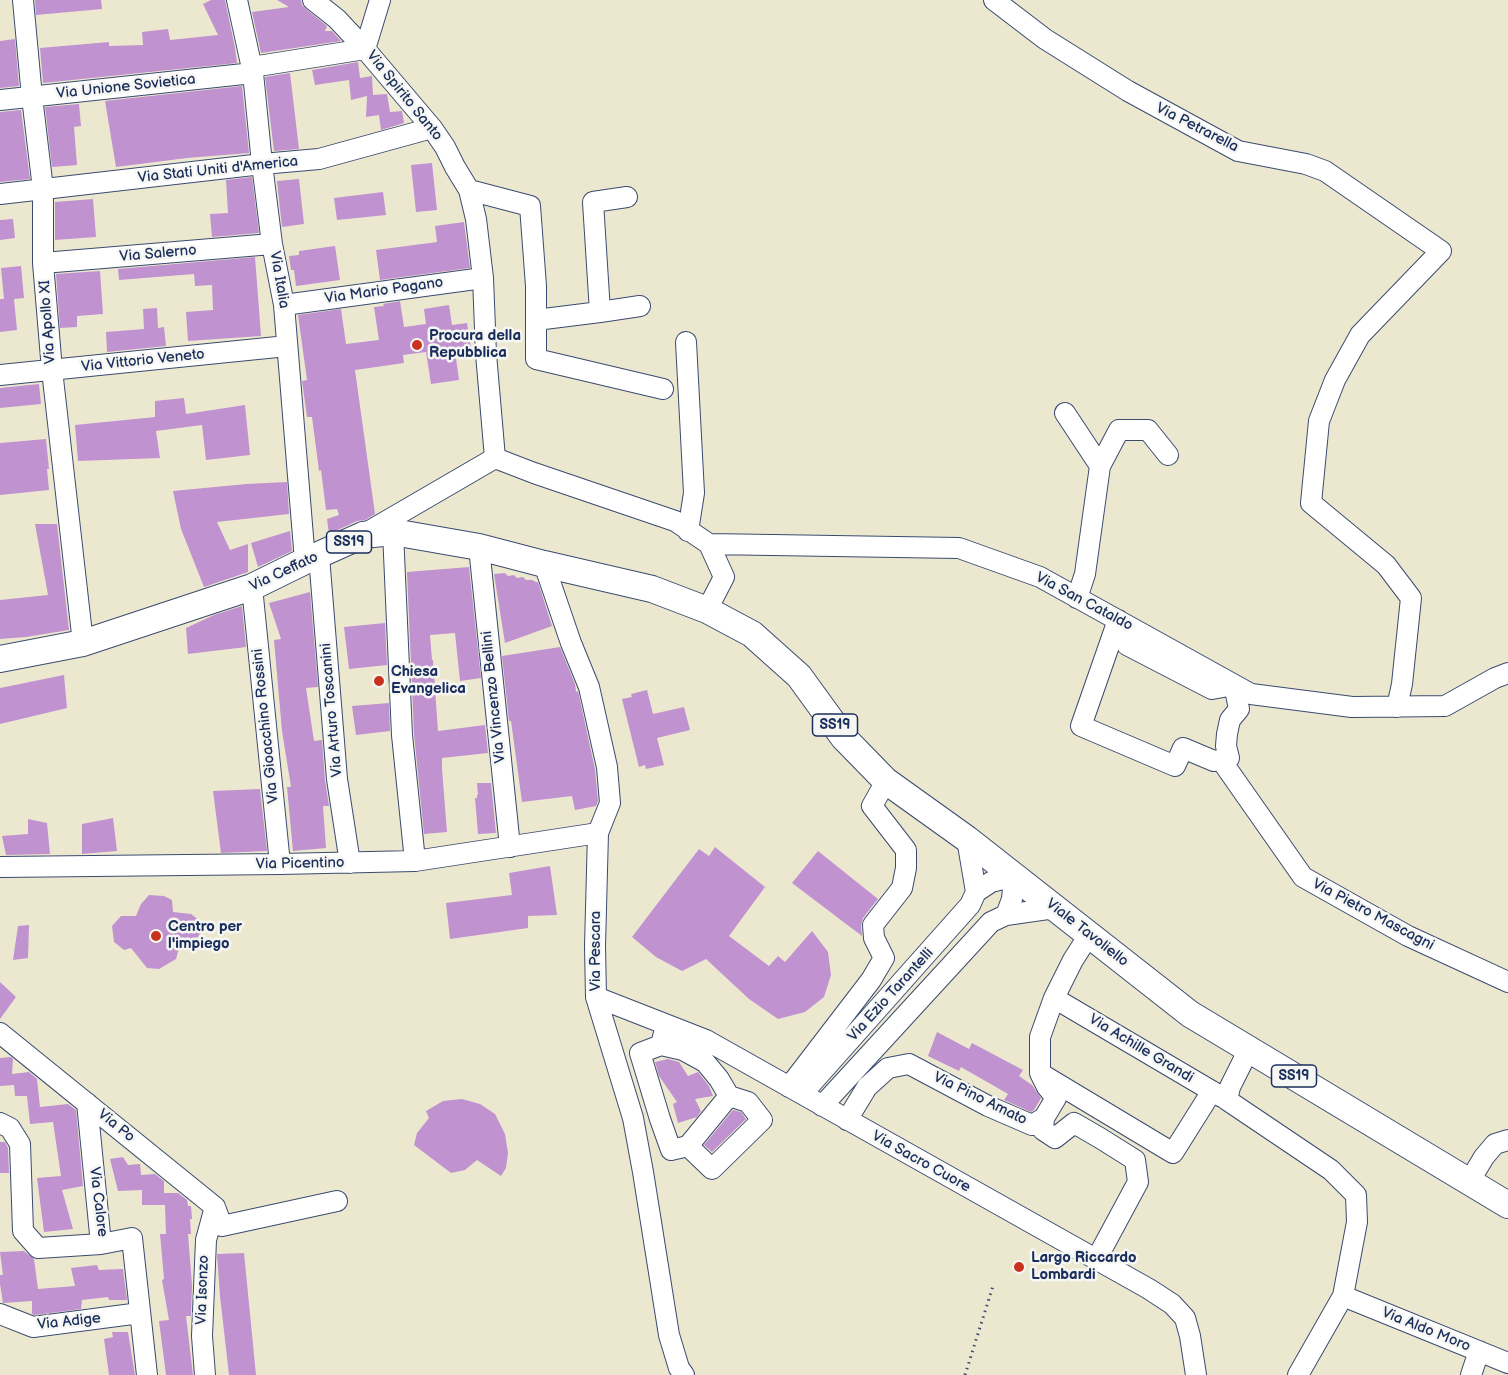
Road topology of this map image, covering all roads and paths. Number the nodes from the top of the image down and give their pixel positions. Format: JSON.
{"nodes":[{"id":1,"x":23,"y":0,"type":"edge"},
{"id":2,"x":237,"y":0,"type":"edge"},
{"id":3,"x":313,"y":0,"type":"edge"},
{"id":4,"x":380,"y":0,"type":"edge"},
{"id":5,"x":994,"y":0,"type":"edge"},
{"id":6,"x":365,"y":49,"type":"junction"},
{"id":7,"x":252,"y":70,"type":"junction"},
{"id":8,"x":32,"y":98,"type":"junction"},
{"id":9,"x":0,"y":100,"type":"edge"},
{"id":10,"x":432,"y":128,"type":"junction"},
{"id":11,"x":262,"y":164,"type":"junction"},
{"id":12,"x":43,"y":189,"type":"junction"},
{"id":13,"x":469,"y":190,"type":"junction"},
{"id":14,"x":0,"y":194,"type":"edge"},
{"id":15,"x":627,"y":197,"type":"dead end"},
{"id":16,"x":272,"y":244,"type":"junction"},
{"id":17,"x":43,"y":263,"type":"junction"},
{"id":18,"x":483,"y":278,"type":"junction"},
{"id":19,"x":284,"y":305,"type":"junction"},
{"id":20,"x":640,"y":306,"type":"dead end"},
{"id":21,"x":600,"y":312,"type":"junction"},
{"id":22,"x":536,"y":320,"type":"junction"},
{"id":23,"x":687,"y":342,"type":"dead end"},
{"id":24,"x":287,"y":346,"type":"junction"},
{"id":25,"x":52,"y":370,"type":"junction"},
{"id":26,"x":0,"y":375,"type":"edge"},
{"id":27,"x":663,"y":388,"type":"dead end"},
{"id":28,"x":1065,"y":413,"type":"dead end"},
{"id":29,"x":1168,"y":455,"type":"dead end"},
{"id":30,"x":495,"y":458,"type":"junction"},
{"id":31,"x":1100,"y":466,"type":"junction"},
{"id":32,"x":688,"y":531,"type":"junction"},
{"id":33,"x":393,"y":532,"type":"junction"},
{"id":34,"x":363,"y":535,"type":"junction"},
{"id":35,"x":709,"y":544,"type":"junction"},
{"id":36,"x":479,"y":547,"type":"junction"},
{"id":37,"x":312,"y":558,"type":"junction"},
{"id":38,"x":544,"y":564,"type":"junction"},
{"id":39,"x":252,"y":587,"type":"junction"},
{"id":40,"x":1077,"y":597,"type":"junction"},
{"id":41,"x":707,"y":609,"type":"junction"},
{"id":42,"x":1118,"y":620,"type":"junction"},
{"id":43,"x":83,"y":643,"type":"junction"},
{"id":44,"x":0,"y":659,"type":"edge"},
{"id":45,"x":1508,"y":673,"type":"edge"},
{"id":46,"x":1234,"y":685,"type":"junction"},
{"id":47,"x":1397,"y":707,"type":"junction"},
{"id":48,"x":1221,"y":760,"type":"junction"},
{"id":49,"x":886,"y":781,"type":"junction"},
{"id":50,"x":598,"y":833,"type":"junction"},
{"id":51,"x":967,"y":839,"type":"junction"},
{"id":52,"x":510,"y":847,"type":"junction"},
{"id":53,"x":415,"y":861,"type":"junction"},
{"id":54,"x":350,"y":863,"type":"junction"},
{"id":55,"x":280,"y":864,"type":"junction"},
{"id":56,"x":0,"y":867,"type":"edge"},
{"id":57,"x":1014,"y":876,"type":"junction"},
{"id":58,"x":976,"y":892,"type":"junction"},
{"id":59,"x":1055,"y":908,"type":"junction"},
{"id":60,"x":1006,"y":915,"type":"junction"},
{"id":61,"x":1089,"y":934,"type":"junction"},
{"id":62,"x":1508,"y":982,"type":"edge"},
{"id":63,"x":596,"y":997,"type":"junction"},
{"id":64,"x":1054,"y":998,"type":"junction"},
{"id":65,"x":666,"y":1025,"type":"junction"},
{"id":66,"x":0,"y":1033,"type":"edge"},
{"id":67,"x":661,"y":1045,"type":"junction"},
{"id":68,"x":1249,"y":1049,"type":"junction"},
{"id":69,"x":1040,"y":1073,"type":"junction"},
{"id":70,"x":788,"y":1086,"type":"junction"},
{"id":71,"x":1220,"y":1095,"type":"junction"},
{"id":72,"x":729,"y":1096,"type":"junction"},
{"id":73,"x":748,"y":1102,"type":"junction"},
{"id":74,"x":87,"y":1103,"type":"junction"},
{"id":75,"x":822,"y":1106,"type":"junction"},
{"id":76,"x":847,"y":1119,"type":"junction"},
{"id":77,"x":1044,"y":1119,"type":"junction"},
{"id":78,"x":0,"y":1123,"type":"edge"},
{"id":79,"x":1508,"y":1140,"type":"edge"},
{"id":80,"x":688,"y":1146,"type":"junction"},
{"id":81,"x":1468,"y":1182,"type":"junction"},
{"id":82,"x":337,"y":1201,"type":"dead end"},
{"id":83,"x":1508,"y":1205,"type":"edge"},
{"id":84,"x":215,"y":1207,"type":"junction"},
{"id":85,"x":100,"y":1244,"type":"junction"},
{"id":86,"x":1096,"y":1260,"type":"junction"},
{"id":87,"x":993,"y":1286,"type":"dead end"},
{"id":88,"x":1343,"y":1296,"type":"junction"},
{"id":89,"x":140,"y":1313,"type":"junction"},
{"id":90,"x":0,"y":1314,"type":"edge"},
{"id":91,"x":1479,"y":1351,"type":"junction"},
{"id":92,"x":1508,"y":1363,"type":"edge"},
{"id":93,"x":147,"y":1375,"type":"edge"},
{"id":94,"x":205,"y":1375,"type":"edge"},
{"id":95,"x":684,"y":1375,"type":"edge"},
{"id":96,"x":964,"y":1375,"type":"edge"},
{"id":97,"x":1196,"y":1375,"type":"edge"},
{"id":98,"x":1298,"y":1375,"type":"edge"},
{"id":99,"x":1471,"y":1375,"type":"edge"}],
"edges":[{"from":1,"to":8,"type":"street","name":"Via Apollo XI"},
{"from":2,"to":7,"type":"street","name":"Via Italia"},
{"from":3,"to":6,"type":"street","name":"Via Spirito Santo"},
{"from":4,"to":6,"type":"street"},
{"from":5,"to":47,"type":"street","name":"Via Petrarella"},
{"from":6,"to":7,"type":"street","name":"Via Unione Sovietica"},
{"from":6,"to":10,"type":"street","name":"Via Spirito Santo"},
{"from":7,"to":8,"type":"street","name":"Via Unione Sovietica"},
{"from":7,"to":11,"type":"street","name":"Via Italia"},
{"from":8,"to":9,"type":"street","name":"Via Unione Sovietica"},
{"from":8,"to":12,"type":"street","name":"Via Apollo XI"},
{"from":10,"to":11,"type":"street","name":"Via Stati Uniti d'America"},
{"from":10,"to":13,"type":"street","name":"Via Spirito Santo"},
{"from":11,"to":12,"type":"street","name":"Via Stati Uniti d'America"},
{"from":11,"to":16,"type":"street","name":"Via Italia"},
{"from":12,"to":14,"type":"street","name":"Via Stati Uniti d'America"},
{"from":12,"to":17,"type":"street","name":"Via Apollo XI"},
{"from":13,"to":18,"type":"street","name":"Via Spirito Santo"},
{"from":13,"to":22,"type":"street"},
{"from":15,"to":21,"type":"street"},
{"from":16,"to":17,"type":"street","name":"Via Salerno"},
{"from":16,"to":19,"type":"street","name":"Via Italia"},
{"from":17,"to":25,"type":"street","name":"Via Apollo XI"},
{"from":18,"to":19,"type":"street","name":"Via Mario Pagano"},
{"from":18,"to":30,"type":"street","name":"Via Spirito Santo"},
{"from":19,"to":24,"type":"street","name":"Via Italia"},
{"from":20,"to":21,"type":"street"},
{"from":21,"to":22,"type":"street"},
{"from":22,"to":27,"type":"street"},
{"from":23,"to":32,"type":"street"},
{"from":24,"to":25,"type":"street","name":"Via Vittorio Veneto"},
{"from":24,"to":37,"type":"street","name":"Via Italia"},
{"from":25,"to":26,"type":"street","name":"Via Vittorio Veneto"},
{"from":25,"to":43,"type":"street","name":"Via Apollo XI"},
{"from":28,"to":31,"type":"street"},
{"from":29,"to":31,"type":"street"},
{"from":30,"to":32,"type":"street"},
{"from":30,"to":34,"type":"street"},
{"from":31,"to":40,"type":"street"},
{"from":32,"to":35,"type":"street"},
{"from":33,"to":34,"type":"main road","name":"Via Ceffato","number":"SS19"},
{"from":33,"to":36,"type":"main road","name":"Via Ceffato","number":"SS19"},
{"from":33,"to":53,"type":"street"},
{"from":34,"to":37,"type":"main road","name":"Via Ceffato","number":"SS19"},
{"from":35,"to":40,"type":"street","name":"Via San Cataldo"},
{"from":35,"to":41,"type":"street"},
{"from":36,"to":38,"type":"main road","name":"Via Ceffato","number":"SS19"},
{"from":36,"to":52,"type":"street","name":"Via Vincenzo Bellini"},
{"from":37,"to":39,"type":"main road","name":"Via Ceffato","number":"SS19"},
{"from":37,"to":54,"type":"street","name":"Via Arturo Toscanini"},
{"from":38,"to":41,"type":"main road","name":"Via Ceffato","number":"SS19"},
{"from":38,"to":50,"type":"street","name":"Via Pescara"},
{"from":39,"to":43,"type":"main road","name":"Via Ceffato","number":"SS19"},
{"from":39,"to":55,"type":"street","name":"Via Gioacchino Rossini"},
{"from":40,"to":42,"type":"street","name":"Via San Cataldo"},
{"from":41,"to":49,"type":"main road","name":"Viale Tavoliello","number":"SS19"},
{"from":42,"to":46,"type":"street","name":"Via San Cataldo"},
{"from":42,"to":48,"type":"street"},
{"from":43,"to":44,"type":"main road","name":"Via Ceffato","number":"SS19"},
{"from":45,"to":47,"type":"street","name":"Via San Cataldo"},
{"from":46,"to":47,"type":"street","name":"Via San Cataldo"},
{"from":46,"to":48,"type":"street"},
{"from":48,"to":62,"type":"street","name":"Via Pietro Mascagni"},
{"from":49,"to":51,"type":"main road","name":"Viale Tavoliello","number":"SS19"},
{"from":49,"to":70,"type":"street"},
{"from":50,"to":52,"type":"street","name":"Via Picentino"},
{"from":50,"to":63,"type":"street","name":"Via Pescara"},
{"from":51,"to":57,"type":"main road","name":"Viale Tavoliello","number":"SS19"},
{"from":51,"to":58,"type":"street"},
{"from":52,"to":53,"type":"street","name":"Via Picentino"},
{"from":53,"to":54,"type":"street","name":"Via Picentino"},
{"from":54,"to":55,"type":"street","name":"Via Picentino"},
{"from":55,"to":56,"type":"street","name":"Via Picentino"},
{"from":57,"to":58,"type":"street"},
{"from":57,"to":59,"type":"main road","name":"Viale Tavoliello","number":"SS19"},
{"from":57,"to":60,"type":"street"},
{"from":58,"to":70,"type":"street","name":"Via Ezio Tarantelli"},
{"from":59,"to":60,"type":"street","name":"Via Ezio Tarantelli"},
{"from":59,"to":61,"type":"main road","name":"Viale Tavoliello","number":"SS19"},
{"from":60,"to":75,"type":"street","name":"Via Ezio Tarantelli"},
{"from":61,"to":64,"type":"street"},
{"from":61,"to":68,"type":"main road","name":"Viale Tavoliello","number":"SS19"},
{"from":63,"to":65,"type":"street","name":"Via Sacro Cuore"},
{"from":63,"to":95,"type":"street","name":"Via Pescara"},
{"from":64,"to":69,"type":"street"},
{"from":64,"to":71,"type":"street","name":"Via Achille Grandi"},
{"from":65,"to":67,"type":"street"},
{"from":65,"to":70,"type":"street","name":"Via Sacro Cuore"},
{"from":66,"to":74,"type":"street","name":"Via Po"},
{"from":67,"to":72,"type":"street"},
{"from":67,"to":80,"type":"street"},
{"from":68,"to":71,"type":"street"},
{"from":68,"to":81,"type":"main road","name":"Viale Tavoliello","number":"SS19"},
{"from":69,"to":71,"type":"street"},
{"from":69,"to":77,"type":"street","name":"Via Pino Amato"},
{"from":70,"to":73,"type":"street"},
{"from":70,"to":75,"type":"street","name":"Via Sacro Cuore"},
{"from":71,"to":88,"type":"street","name":"Via Achille Grandi"},
{"from":72,"to":73,"type":"street"},
{"from":72,"to":80,"type":"street"},
{"from":73,"to":80,"type":"street"},
{"from":74,"to":84,"type":"street","name":"Via Po"},
{"from":74,"to":85,"type":"street","name":"Via Calore"},
{"from":75,"to":76,"type":"street","name":"Via Sacro Cuore"},
{"from":76,"to":77,"type":"street","name":"Via Pino Amato"},
{"from":76,"to":86,"type":"street","name":"Via Sacro Cuore"},
{"from":77,"to":86,"type":"street"},
{"from":78,"to":85,"type":"street"},
{"from":79,"to":81,"type":"street"},
{"from":81,"to":83,"type":"main road","name":"Viale Tavoliello","number":"SS19"},
{"from":82,"to":84,"type":"street"},
{"from":84,"to":94,"type":"street","name":"Via Isonzo"},
{"from":85,"to":89,"type":"street","name":"Via Calore"},
{"from":86,"to":97,"type":"street","name":"Via Sacro Cuore"},
{"from":87,"to":96,"type":"path"},
{"from":88,"to":91,"type":"street","name":"Via Aldo Moro"},
{"from":88,"to":98,"type":"street"},
{"from":89,"to":90,"type":"street","name":"Via Adige"},
{"from":89,"to":93,"type":"street","name":"Via Calore"},
{"from":91,"to":92,"type":"street","name":"Via Aldo Moro"},
{"from":91,"to":99,"type":"street"}]}
